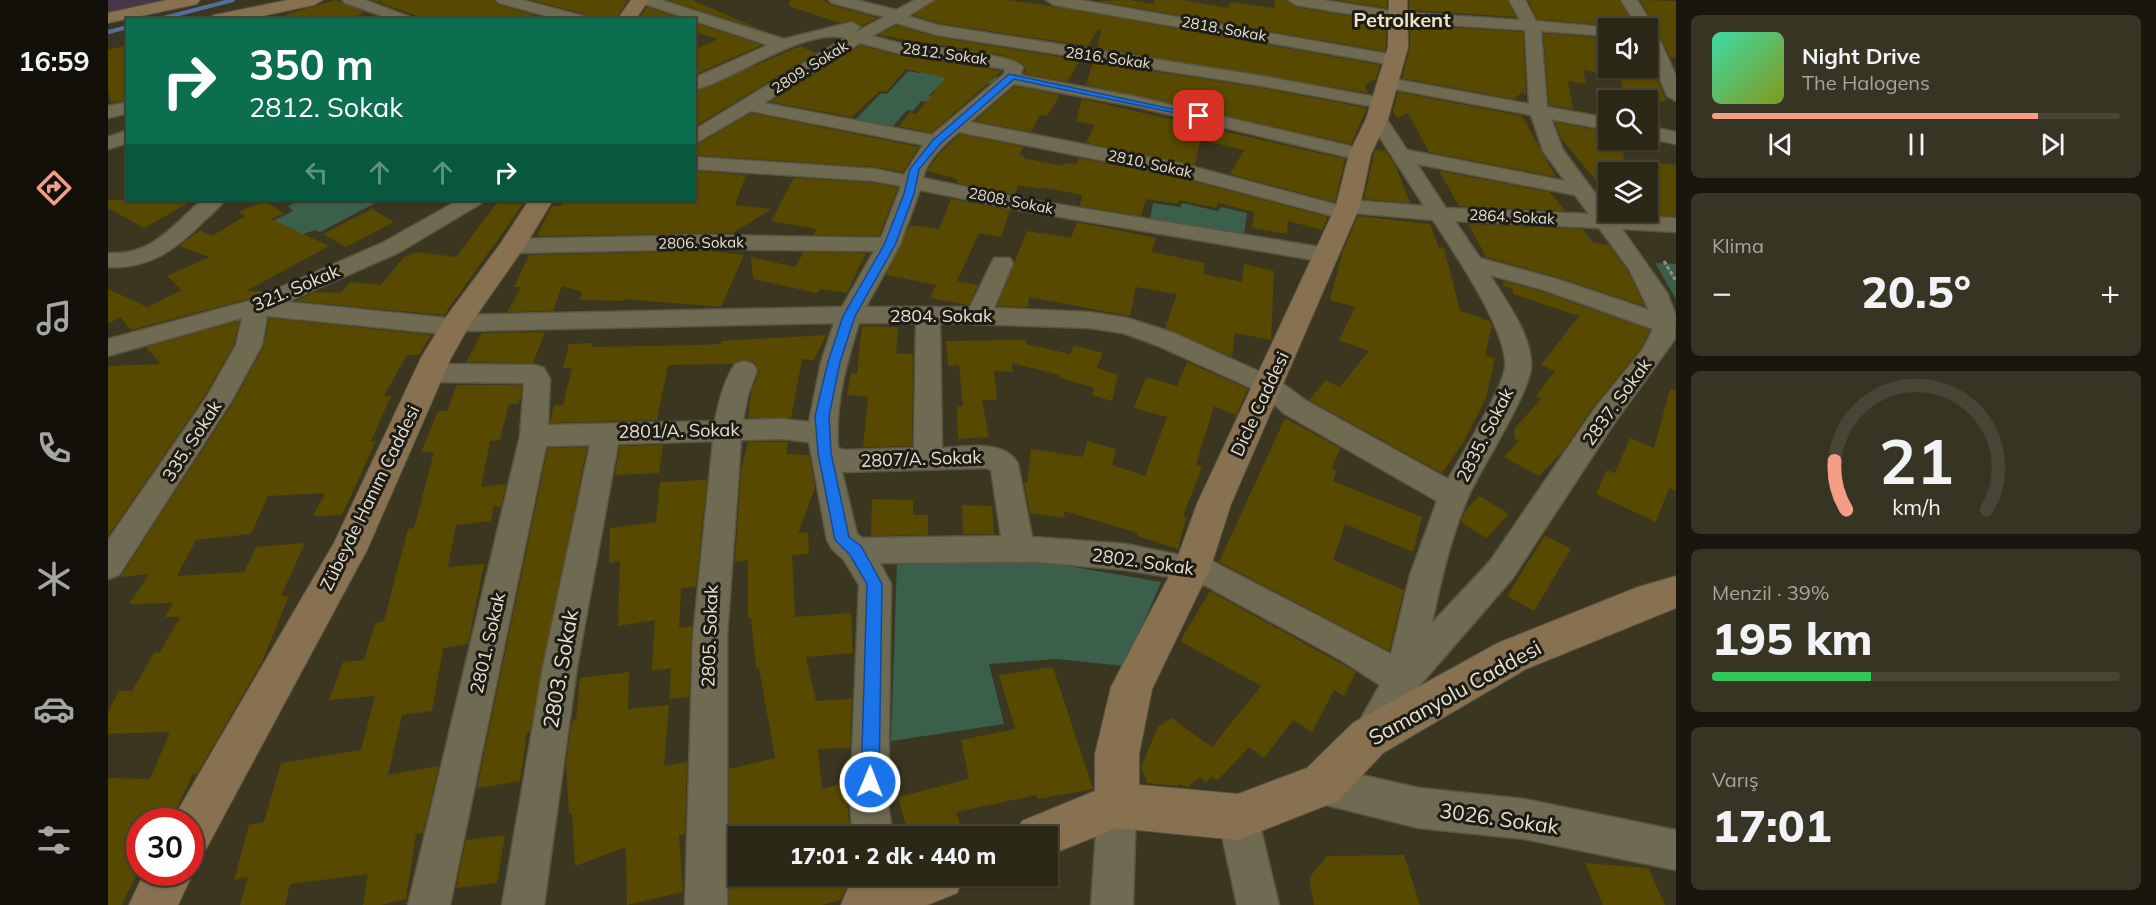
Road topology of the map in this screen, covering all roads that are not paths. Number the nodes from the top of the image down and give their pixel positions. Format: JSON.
{"nodes":[{"id":1,"x":191,"y":0,"type":"edge"},
{"id":2,"x":314,"y":0,"type":"edge"},
{"id":3,"x":350,"y":0,"type":"edge"},
{"id":4,"x":504,"y":0,"type":"edge"},
{"id":5,"x":640,"y":0,"type":"edge"},
{"id":6,"x":646,"y":0,"type":"edge"},
{"id":7,"x":837,"y":0,"type":"edge"},
{"id":8,"x":926,"y":0,"type":"edge"},
{"id":9,"x":1054,"y":0,"type":"edge"},
{"id":10,"x":1296,"y":0,"type":"edge"},
{"id":11,"x":1517,"y":0,"type":"edge"},
{"id":12,"x":1629,"y":0,"type":"edge"},
{"id":13,"x":1398,"y":13,"type":"edge"},
{"id":14,"x":251,"y":16,"type":"edge"},
{"id":15,"x":108,"y":18,"type":"edge"},
{"id":16,"x":232,"y":18,"type":"edge"},
{"id":17,"x":405,"y":18,"type":"edge"},
{"id":18,"x":573,"y":18,"type":"edge"},
{"id":19,"x":627,"y":18,"type":"edge"},
{"id":20,"x":890,"y":18,"type":"junction"},
{"id":21,"x":1642,"y":18,"type":"edge"},
{"id":22,"x":1533,"y":30,"type":"junction"},
{"id":23,"x":836,"y":31,"type":"junction"},
{"id":24,"x":1598,"y":31,"type":"edge"},
{"id":25,"x":860,"y":36,"type":"junction"},
{"id":26,"x":1598,"y":37,"type":"edge"},
{"id":27,"x":783,"y":44,"type":"junction"},
{"id":28,"x":1658,"y":47,"type":"edge"},
{"id":29,"x":1012,"y":76,"type":"junction"},
{"id":30,"x":696,"y":84,"type":"edge"},
{"id":31,"x":1385,"y":91,"type":"junction"},
{"id":32,"x":1676,"y":96,"type":"edge"},
{"id":33,"x":749,"y":105,"type":"junction"},
{"id":34,"x":126,"y":107,"type":"edge"},
{"id":35,"x":1538,"y":109,"type":"junction"},
{"id":36,"x":108,"y":111,"type":"edge"},
{"id":37,"x":1598,"y":122,"type":"edge"},
{"id":38,"x":945,"y":133,"type":"junction"},
{"id":39,"x":1658,"y":134,"type":"edge"},
{"id":40,"x":696,"y":137,"type":"edge"},
{"id":41,"x":1676,"y":138,"type":"edge"},
{"id":42,"x":1360,"y":154,"type":"junction"},
{"id":43,"x":1402,"y":155,"type":"junction"},
{"id":44,"x":696,"y":163,"type":"edge"},
{"id":45,"x":912,"y":182,"type":"junction"},
{"id":46,"x":1581,"y":190,"type":"junction"},
{"id":47,"x":213,"y":201,"type":"edge"},
{"id":48,"x":471,"y":201,"type":"edge"},
{"id":49,"x":540,"y":201,"type":"edge"},
{"id":50,"x":1346,"y":209,"type":"junction"},
{"id":51,"x":1598,"y":212,"type":"edge"},
{"id":52,"x":1441,"y":214,"type":"junction"},
{"id":53,"x":1598,"y":222,"type":"edge"},
{"id":54,"x":1606,"y":222,"type":"joint"},
{"id":55,"x":1676,"y":225,"type":"edge"},
{"id":56,"x":889,"y":245,"type":"junction"},
{"id":57,"x":512,"y":246,"type":"junction"},
{"id":58,"x":1326,"y":255,"type":"junction"},
{"id":59,"x":108,"y":260,"type":"edge"},
{"id":60,"x":1472,"y":262,"type":"junction"},
{"id":61,"x":1002,"y":263,"type":"dead end"},
{"id":62,"x":256,"y":307,"type":"junction"},
{"id":63,"x":979,"y":315,"type":"junction"},
{"id":64,"x":849,"y":316,"type":"junction"},
{"id":65,"x":928,"y":316,"type":"junction"},
{"id":66,"x":455,"y":325,"type":"junction"},
{"id":67,"x":1667,"y":325,"type":"junction"},
{"id":68,"x":110,"y":345,"type":"edge"},
{"id":69,"x":744,"y":370,"type":"dead end"},
{"id":70,"x":430,"y":373,"type":"junction"},
{"id":71,"x":1269,"y":387,"type":"junction"},
{"id":72,"x":729,"y":430,"type":"junction"},
{"id":73,"x":606,"y":433,"type":"junction"},
{"id":74,"x":534,"y":436,"type":"junction"},
{"id":75,"x":824,"y":444,"type":"junction"},
{"id":76,"x":928,"y":460,"type":"junction"},
{"id":77,"x":1454,"y":496,"type":"junction"},
{"id":78,"x":1019,"y":549,"type":"junction"},
{"id":79,"x":855,"y":551,"type":"junction"},
{"id":80,"x":108,"y":567,"type":"edge"},
{"id":81,"x":1192,"y":569,"type":"junction"},
{"id":82,"x":1676,"y":592,"type":"edge"},
{"id":83,"x":1403,"y":680,"type":"junction"},
{"id":84,"x":1368,"y":738,"type":"junction"},
{"id":85,"x":1322,"y":785,"type":"junction"},
{"id":86,"x":1117,"y":805,"type":"junction"},
{"id":87,"x":204,"y":809,"type":"edge"},
{"id":88,"x":1238,"y":817,"type":"junction"},
{"id":89,"x":872,"y":826,"type":"edge"},
{"id":90,"x":1058,"y":829,"type":"edge"},
{"id":91,"x":1676,"y":850,"type":"edge"},
{"id":92,"x":162,"y":886,"type":"edge"},
{"id":93,"x":903,"y":886,"type":"edge"},
{"id":94,"x":874,"y":894,"type":"edge"},
{"id":95,"x":153,"y":905,"type":"edge"},
{"id":96,"x":429,"y":905,"type":"edge"},
{"id":97,"x":522,"y":905,"type":"edge"},
{"id":98,"x":706,"y":905,"type":"edge"},
{"id":99,"x":1112,"y":905,"type":"edge"},
{"id":100,"x":1258,"y":905,"type":"edge"}],
"edges":[{"from":1,"to":15,"type":"street"},
{"from":2,"to":14,"type":"street"},
{"from":3,"to":17,"type":"street"},
{"from":4,"to":18,"type":"street"},
{"from":5,"to":19,"type":"street"},
{"from":6,"to":27,"type":"street"},
{"from":7,"to":20,"type":"street","name":"2816. Sokak"},
{"from":8,"to":20,"type":"street","name":"2809. Sokak"},
{"from":9,"to":31,"type":"street","name":"2818. Sokak"},
{"from":10,"to":13,"type":"street"},
{"from":11,"to":22,"type":"street"},
{"from":12,"to":21,"type":"street"},
{"from":13,"to":22,"type":"street"},
{"from":13,"to":31,"type":"street","name":"Dicle Caddesi"},
{"from":14,"to":16,"type":"street"},
{"from":20,"to":23,"type":"street"},
{"from":20,"to":25,"type":"street","name":"2809. Sokak"},
{"from":20,"to":31,"type":"street","name":"2816. Sokak"},
{"from":22,"to":24,"type":"street"},
{"from":22,"to":26,"type":"street"},
{"from":22,"to":35,"type":"street"},
{"from":23,"to":25,"type":"street","name":"2812. Sokak"},
{"from":23,"to":27,"type":"street"},
{"from":25,"to":29,"type":"street","name":"2812. Sokak"},
{"from":25,"to":33,"type":"street","name":"2809. Sokak"},
{"from":27,"to":30,"type":"street"},
{"from":28,"to":32,"type":"street"},
{"from":29,"to":38,"type":"street"},
{"from":29,"to":42,"type":"street","name":"2812. Sokak"},
{"from":31,"to":35,"type":"street"},
{"from":31,"to":42,"type":"street","name":"Dicle Caddesi"},
{"from":31,"to":43,"type":"street","name":"2835. Sokak"},
{"from":33,"to":38,"type":"street","name":"2810. Sokak"},
{"from":33,"to":40,"type":"street","name":"2809. Sokak"},
{"from":34,"to":36,"type":"street"},
{"from":35,"to":37,"type":"street"},
{"from":35,"to":46,"type":"street"},
{"from":38,"to":45,"type":"street"},
{"from":38,"to":50,"type":"street","name":"2810. Sokak"},
{"from":39,"to":41,"type":"street"},
{"from":42,"to":50,"type":"street","name":"Dicle Caddesi"},
{"from":43,"to":46,"type":"street"},
{"from":43,"to":52,"type":"street","name":"2835. Sokak"},
{"from":44,"to":45,"type":"street","name":"2808. Sokak"},
{"from":45,"to":56,"type":"street"},
{"from":45,"to":58,"type":"street","name":"2808. Sokak"},
{"from":46,"to":51,"type":"street"},
{"from":47,"to":59,"type":"street"},
{"from":48,"to":62,"type":"street","name":"321. Sokak"},
{"from":49,"to":57,"type":"street","name":"Zübeyde Hanım Caddesi"},
{"from":50,"to":52,"type":"street","name":"2864. Sokak"},
{"from":50,"to":58,"type":"street","name":"Dicle Caddesi"},
{"from":52,"to":53,"type":"street","name":"2864. Sokak"},
{"from":52,"to":60,"type":"street","name":"2835. Sokak"},
{"from":54,"to":55,"type":"street","name":"2864. Sokak"},
{"from":54,"to":67,"type":"street"},
{"from":56,"to":57,"type":"street","name":"2806. Sokak"},
{"from":56,"to":64,"type":"street"},
{"from":57,"to":66,"type":"street","name":"Zübeyde Hanım Caddesi"},
{"from":58,"to":71,"type":"street","name":"Dicle Caddesi"},
{"from":60,"to":67,"type":"street"},
{"from":60,"to":77,"type":"street","name":"2835. Sokak"},
{"from":61,"to":63,"type":"street"},
{"from":62,"to":66,"type":"street","name":"2804. Sokak"},
{"from":62,"to":68,"type":"street","name":"321. Sokak"},
{"from":62,"to":80,"type":"street","name":"335. Sokak"},
{"from":63,"to":65,"type":"street","name":"2804. Sokak"},
{"from":63,"to":71,"type":"street","name":"2804. Sokak"},
{"from":64,"to":65,"type":"street","name":"2804. Sokak"},
{"from":64,"to":66,"type":"street","name":"2804. Sokak"},
{"from":64,"to":75,"type":"street"},
{"from":65,"to":76,"type":"street"},
{"from":66,"to":70,"type":"street","name":"Zübeyde Hanım Caddesi"},
{"from":67,"to":83,"type":"street","name":"2837. Sokak"},
{"from":69,"to":72,"type":"street","name":"2805. Sokak"},
{"from":70,"to":74,"type":"street","name":"2801. Sokak"},
{"from":70,"to":87,"type":"street","name":"Zübeyde Hanım Caddesi"},
{"from":71,"to":77,"type":"street","name":"2804. Sokak"},
{"from":71,"to":81,"type":"street","name":"Dicle Caddesi"},
{"from":72,"to":73,"type":"street","name":"2801/A. Sokak"},
{"from":72,"to":75,"type":"street","name":"2801/A. Sokak"},
{"from":72,"to":98,"type":"street","name":"2805. Sokak"},
{"from":73,"to":74,"type":"street","name":"2801/A. Sokak"},
{"from":73,"to":97,"type":"street","name":"2803. Sokak"},
{"from":74,"to":96,"type":"street","name":"2801. Sokak"},
{"from":75,"to":76,"type":"street","name":"2807/A. Sokak"},
{"from":75,"to":79,"type":"street"},
{"from":76,"to":78,"type":"street","name":"2807/A. Sokak"},
{"from":77,"to":83,"type":"street","name":"2835. Sokak"},
{"from":78,"to":79,"type":"street","name":"2802. Sokak"},
{"from":78,"to":81,"type":"street","name":"2802. Sokak"},
{"from":79,"to":89,"type":"street"},
{"from":81,"to":83,"type":"street","name":"2802. Sokak"},
{"from":81,"to":86,"type":"street","name":"Dicle Caddesi"},
{"from":82,"to":84,"type":"street","name":"Samanyolu Caddesi"},
{"from":83,"to":84,"type":"street","name":"2835. Sokak"},
{"from":84,"to":85,"type":"street","name":"Samanyolu Caddesi"},
{"from":85,"to":88,"type":"street","name":"Samanyolu Caddesi"},
{"from":85,"to":91,"type":"street","name":"3026. Sokak"},
{"from":86,"to":88,"type":"street","name":"Samanyolu Caddesi"},
{"from":86,"to":90,"type":"street","name":"Samanyolu Caddesi"},
{"from":86,"to":99,"type":"street"},
{"from":88,"to":100,"type":"street"},
{"from":92,"to":95,"type":"street"},
{"from":93,"to":94,"type":"street"}]}
